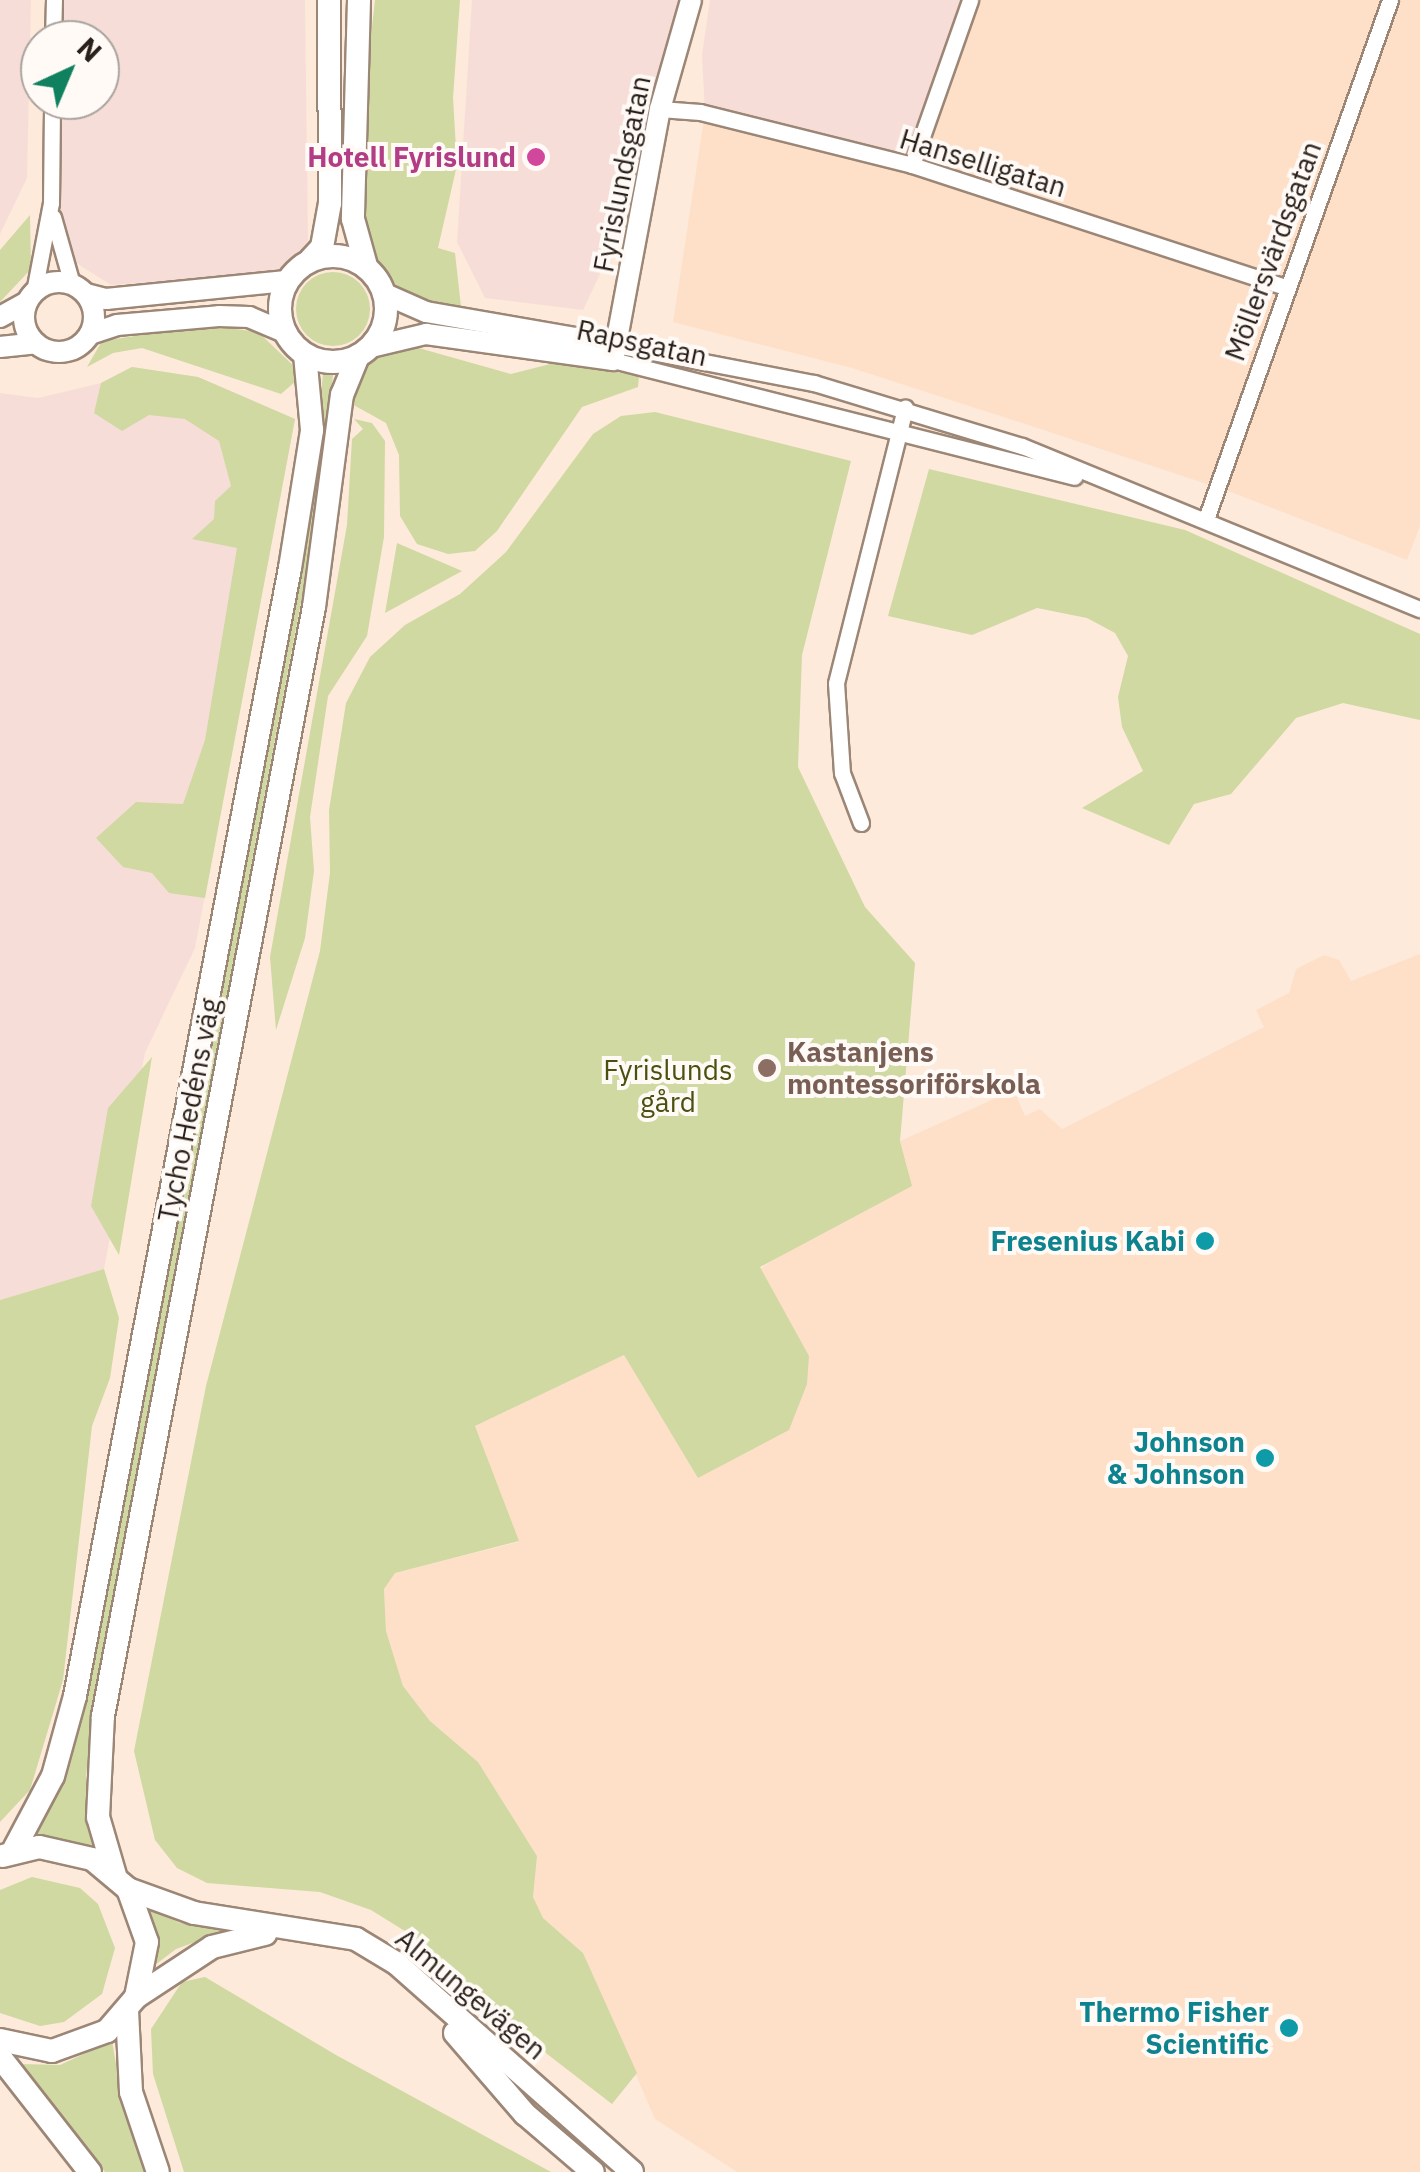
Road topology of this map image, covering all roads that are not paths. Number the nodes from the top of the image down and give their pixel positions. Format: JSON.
{"nodes":[{"id":1,"x":359,"y":0,"type":"edge"},
{"id":2,"x":691,"y":0,"type":"edge"},
{"id":3,"x":970,"y":0,"type":"edge"},
{"id":4,"x":1390,"y":0,"type":"edge"},
{"id":5,"x":327,"y":5,"type":"edge"},
{"id":6,"x":660,"y":109,"type":"junction"},
{"id":7,"x":52,"y":120,"type":"edge"},
{"id":8,"x":912,"y":165,"type":"junction"},
{"id":9,"x":50,"y":203,"type":"junction"},
{"id":10,"x":311,"y":260,"type":"junction"},
{"id":11,"x":366,"y":266,"type":"junction"},
{"id":12,"x":286,"y":281,"type":"junction"},
{"id":13,"x":1285,"y":286,"type":"junction"},
{"id":14,"x":79,"y":289,"type":"junction"},
{"id":15,"x":385,"y":294,"type":"junction"},
{"id":16,"x":31,"y":297,"type":"junction"},
{"id":17,"x":0,"y":317,"type":"edge"},
{"id":18,"x":284,"y":332,"type":"junction"},
{"id":19,"x":90,"y":334,"type":"junction"},
{"id":20,"x":36,"y":343,"type":"junction"},
{"id":21,"x":0,"y":346,"type":"edge"},
{"id":22,"x":364,"y":351,"type":"junction"},
{"id":23,"x":615,"y":352,"type":"junction"},
{"id":24,"x":306,"y":355,"type":"junction"},
{"id":25,"x":905,"y":408,"type":"junction"},
{"id":26,"x":898,"y":435,"type":"junction"},
{"id":27,"x":1117,"y":486,"type":"junction"},
{"id":28,"x":1206,"y":519,"type":"junction"},
{"id":29,"x":1420,"y":609,"type":"edge"},
{"id":30,"x":861,"y":824,"type":"dead end"},
{"id":31,"x":6,"y":1855,"type":"edge"},
{"id":32,"x":121,"y":1882,"type":"junction"},
{"id":33,"x":132,"y":2004,"type":"junction"},
{"id":34,"x":0,"y":2040,"type":"edge"},
{"id":35,"x":0,"y":2057,"type":"edge"},
{"id":36,"x":90,"y":2172,"type":"edge"},
{"id":37,"x":158,"y":2172,"type":"edge"},
{"id":38,"x":593,"y":2172,"type":"edge"},
{"id":39,"x":632,"y":2172,"type":"edge"}],
"edges":[{"from":1,"to":11,"type":"main road"},
{"from":2,"to":6,"type":"street","name":"Fyrislundsgatan"},
{"from":3,"to":8,"type":"street"},
{"from":4,"to":13,"type":"street","name":"Möllersvärdsgatan"},
{"from":5,"to":10,"type":"main road"},
{"from":6,"to":8,"type":"street","name":"Hanselligatan"},
{"from":6,"to":23,"type":"street","name":"Fyrislundsgatan"},
{"from":7,"to":9,"type":"street"},
{"from":8,"to":13,"type":"street","name":"Hanselligatan"},
{"from":9,"to":14,"type":"street"},
{"from":9,"to":16,"type":"street"},
{"from":10,"to":11,"type":"main road"},
{"from":10,"to":12,"type":"main road"},
{"from":11,"to":15,"type":"main road"},
{"from":12,"to":14,"type":"street"},
{"from":12,"to":18,"type":"main road"},
{"from":13,"to":28,"type":"street","name":"Möllersvärdsgatan"},
{"from":14,"to":16,"type":"street"},
{"from":14,"to":19,"type":"street"},
{"from":15,"to":22,"type":"main road"},
{"from":15,"to":23,"type":"street","name":"Rapsgatan"},
{"from":16,"to":17,"type":"street"},
{"from":16,"to":20,"type":"street"},
{"from":18,"to":19,"type":"street"},
{"from":18,"to":24,"type":"main road"},
{"from":19,"to":20,"type":"street"},
{"from":20,"to":21,"type":"street"},
{"from":22,"to":23,"type":"street","name":"Rapsgatan"},
{"from":22,"to":24,"type":"main road"},
{"from":22,"to":32,"type":"main road","name":"Tycho Hedéns väg"},
{"from":23,"to":25,"type":"street","name":"Rapsgatan"},
{"from":23,"to":26,"type":"street","name":"Rapsgatan"},
{"from":24,"to":31,"type":"main road","name":"Tycho Hedéns väg"},
{"from":25,"to":26,"type":"street"},
{"from":25,"to":27,"type":"street","name":"Rapsgatan"},
{"from":26,"to":27,"type":"street","name":"Rapsgatan"},
{"from":26,"to":30,"type":"street"},
{"from":27,"to":28,"type":"street","name":"Rapsgatan"},
{"from":28,"to":29,"type":"street","name":"Rapsgatan"},
{"from":31,"to":32,"type":"main road","name":"Almungevägen"},
{"from":32,"to":33,"type":"main road","name":"Tycho Hedéns väg"},
{"from":32,"to":39,"type":"main road","name":"Almungevägen"},
{"from":33,"to":34,"type":"main road","name":"Almungevägen"},
{"from":33,"to":37,"type":"main road","name":"Tycho Hedéns väg"},
{"from":33,"to":38,"type":"main road","name":"Almungevägen"},
{"from":35,"to":36,"type":"main road"}]}
